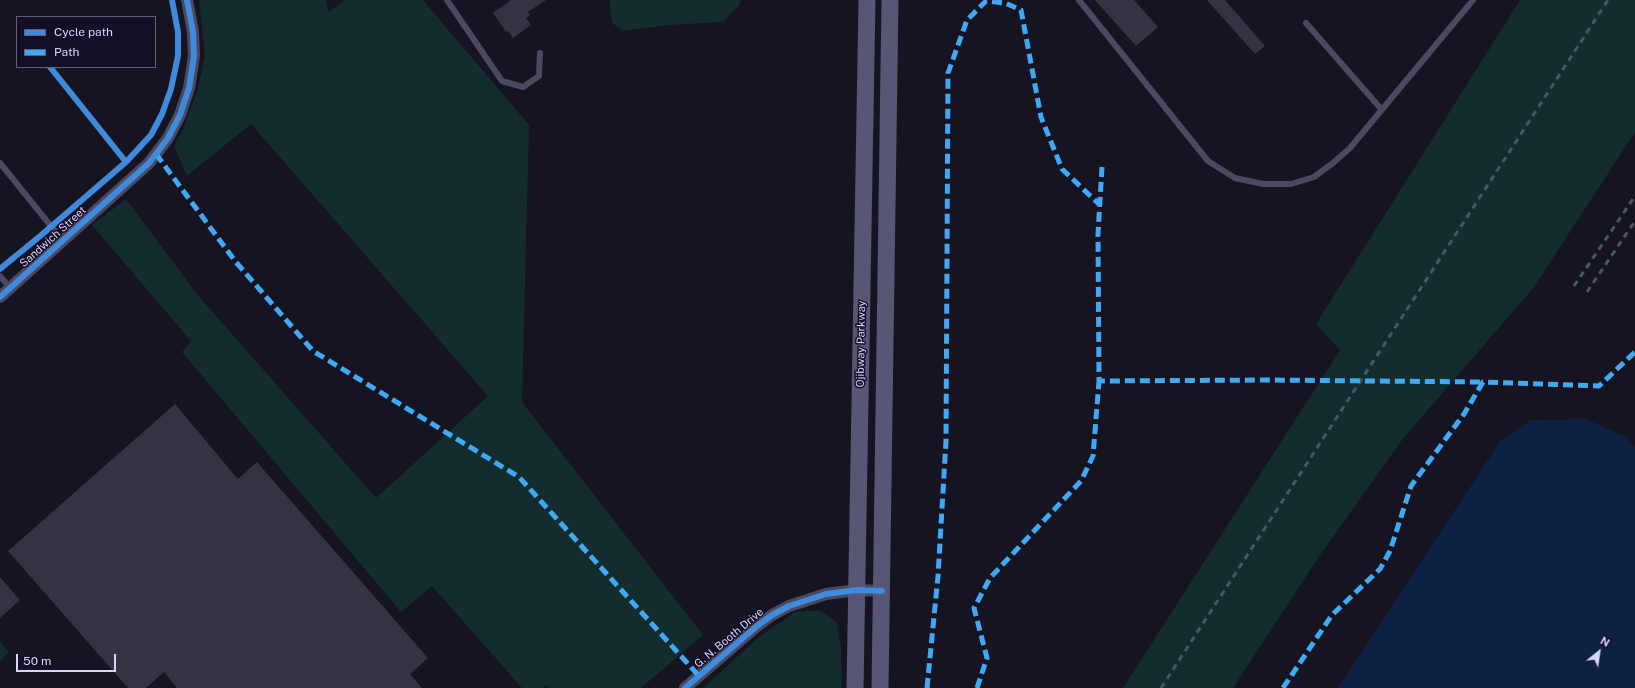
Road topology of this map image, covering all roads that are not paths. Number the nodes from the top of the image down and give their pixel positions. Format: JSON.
{"nodes":[{"id":1,"x":187,"y":0,"type":"edge"},
{"id":2,"x":447,"y":0,"type":"edge"},
{"id":3,"x":867,"y":0,"type":"edge"},
{"id":4,"x":890,"y":0,"type":"edge"},
{"id":5,"x":1079,"y":0,"type":"edge"},
{"id":6,"x":1473,"y":0,"type":"edge"},
{"id":7,"x":1306,"y":23,"type":"dead end"},
{"id":8,"x":540,"y":53,"type":"dead end"},
{"id":9,"x":1382,"y":110,"type":"junction"},
{"id":10,"x":0,"y":163,"type":"edge"},
{"id":11,"x":63,"y":241,"type":"junction"},
{"id":12,"x":0,"y":276,"type":"edge"},
{"id":13,"x":10,"y":288,"type":"junction"},
{"id":14,"x":0,"y":297,"type":"edge"},
{"id":15,"x":857,"y":590,"type":"junction"},
{"id":16,"x":882,"y":591,"type":"junction"},
{"id":17,"x":685,"y":688,"type":"edge"},
{"id":18,"x":855,"y":688,"type":"edge"},
{"id":19,"x":880,"y":688,"type":"edge"}],
"edges":[{"from":1,"to":11,"type":"street","name":"Sandwich Street"},
{"from":2,"to":8,"type":"lane"},
{"from":3,"to":15,"type":"main road","name":"Ojibway Parkway"},
{"from":4,"to":16,"type":"main road"},
{"from":5,"to":9,"type":"lane"},
{"from":6,"to":9,"type":"lane"},
{"from":7,"to":9,"type":"lane"},
{"from":10,"to":11,"type":"lane"},
{"from":11,"to":13,"type":"street","name":"Sandwich Street"},
{"from":12,"to":13,"type":"lane"},
{"from":13,"to":14,"type":"street","name":"Sandwich Street"},
{"from":15,"to":16,"type":"street","name":"G. N. Booth Drive"},
{"from":15,"to":17,"type":"street","name":"G. N. Booth Drive"},
{"from":15,"to":18,"type":"main road","name":"Ojibway Parkway"},
{"from":16,"to":19,"type":"main road"}]}
